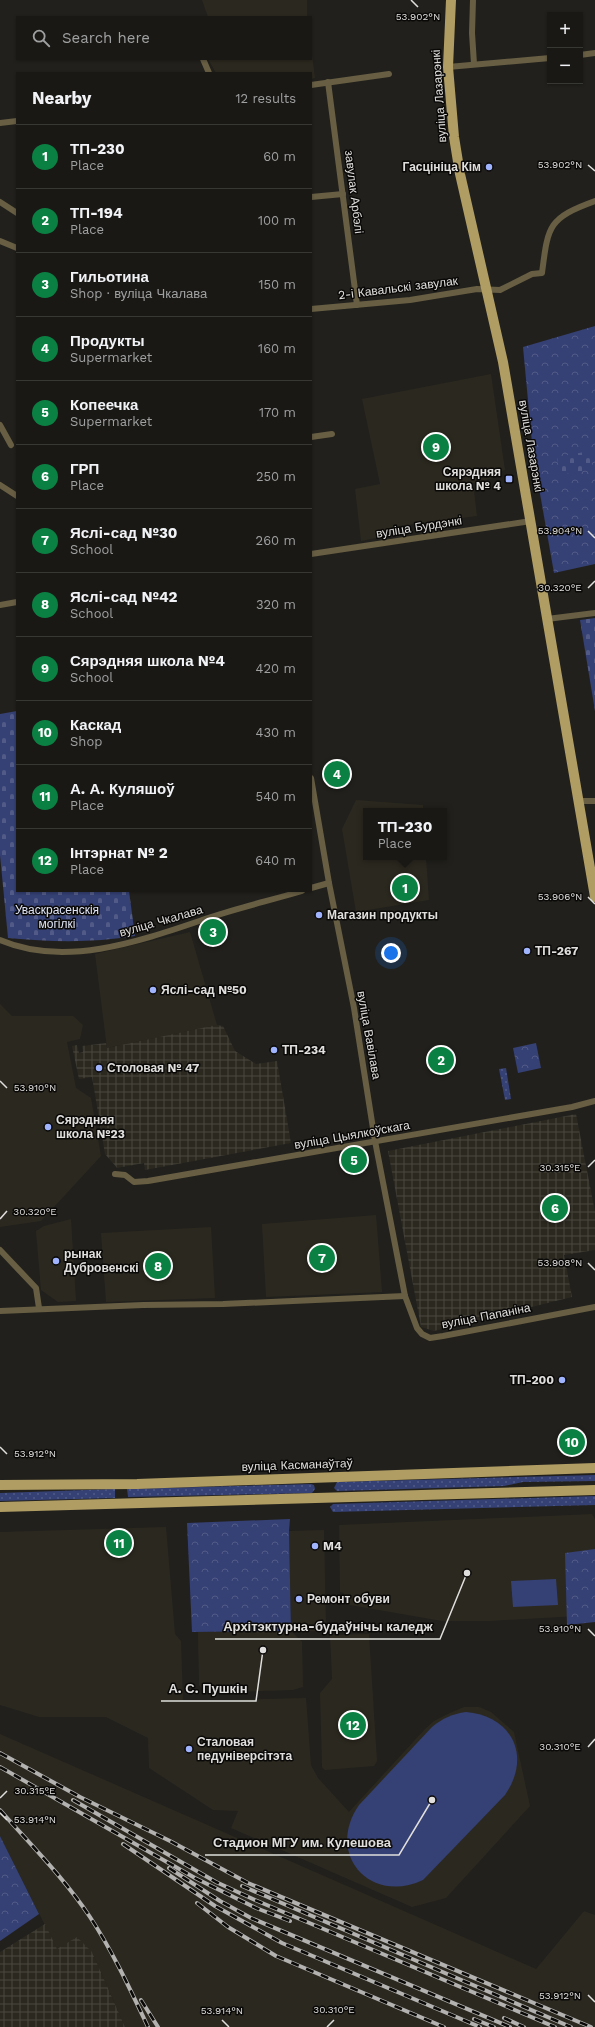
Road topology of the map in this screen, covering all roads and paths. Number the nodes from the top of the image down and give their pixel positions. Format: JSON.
{"nodes":[{"id":1,"x":451,"y":0,"type":"edge"},
{"id":2,"x":474,"y":0,"type":"edge"},
{"id":3,"x":595,"y":53,"type":"edge"},
{"id":4,"x":583,"y":55,"type":"edge"},
{"id":5,"x":547,"y":58,"type":"edge"},
{"id":6,"x":203,"y":60,"type":"edge"},
{"id":7,"x":474,"y":64,"type":"junction"},
{"id":8,"x":448,"y":67,"type":"junction"},
{"id":9,"x":209,"y":72,"type":"edge"},
{"id":10,"x":389,"y":74,"type":"dead end"},
{"id":11,"x":328,"y":82,"type":"junction"},
{"id":12,"x":312,"y":85,"type":"edge"},
{"id":13,"x":16,"y":122,"type":"edge"},
{"id":14,"x":0,"y":123,"type":"edge"},
{"id":15,"x":343,"y":194,"type":"junction"},
{"id":16,"x":312,"y":197,"type":"edge"},
{"id":17,"x":595,"y":201,"type":"edge"},
{"id":18,"x":0,"y":202,"type":"edge"},
{"id":19,"x":16,"y":212,"type":"edge"},
{"id":20,"x":0,"y":241,"type":"edge"},
{"id":21,"x":16,"y":248,"type":"edge"},
{"id":22,"x":488,"y":289,"type":"junction"},
{"id":23,"x":357,"y":304,"type":"junction"},
{"id":24,"x":312,"y":309,"type":"edge"},
{"id":25,"x":0,"y":425,"type":"edge"},
{"id":26,"x":332,"y":434,"type":"dead end"},
{"id":27,"x":312,"y":437,"type":"edge"},
{"id":28,"x":11,"y":445,"type":"dead end"},
{"id":29,"x":0,"y":485,"type":"edge"},
{"id":30,"x":16,"y":495,"type":"edge"},
{"id":31,"x":531,"y":521,"type":"junction"},
{"id":32,"x":312,"y":554,"type":"edge"},
{"id":33,"x":16,"y":602,"type":"edge"},
{"id":34,"x":0,"y":605,"type":"edge"},
{"id":35,"x":595,"y":613,"type":"edge"},
{"id":36,"x":547,"y":619,"type":"junction"},
{"id":37,"x":312,"y":784,"type":"edge"},
{"id":38,"x":579,"y":801,"type":"junction"},
{"id":39,"x":595,"y":801,"type":"edge"},
{"id":40,"x":329,"y":883,"type":"junction"},
{"id":41,"x":312,"y":888,"type":"edge"},
{"id":42,"x":299,"y":892,"type":"edge"},
{"id":43,"x":595,"y":897,"type":"edge"},
{"id":44,"x":0,"y":940,"type":"edge"},
{"id":45,"x":595,"y":1101,"type":"edge"},
{"id":46,"x":375,"y":1141,"type":"junction"},
{"id":47,"x":115,"y":1174,"type":"dead end"},
{"id":48,"x":0,"y":1250,"type":"edge"},
{"id":49,"x":405,"y":1296,"type":"junction"},
{"id":50,"x":595,"y":1307,"type":"edge"},
{"id":51,"x":39,"y":1308,"type":"junction"},
{"id":52,"x":0,"y":1311,"type":"edge"},
{"id":53,"x":595,"y":1468,"type":"edge"},
{"id":54,"x":0,"y":1485,"type":"edge"},
{"id":55,"x":595,"y":1490,"type":"edge"},
{"id":56,"x":0,"y":1507,"type":"edge"}],
"edges":[{"from":1,"to":8,"type":"main road","name":"вуліца Лазарэнкі"},
{"from":2,"to":7,"type":"street"},
{"from":3,"to":4,"type":"street"},
{"from":5,"to":7,"type":"street"},
{"from":6,"to":9,"type":"street"},
{"from":7,"to":8,"type":"street"},
{"from":8,"to":22,"type":"main road","name":"вуліца Лазарэнкі"},
{"from":10,"to":11,"type":"street"},
{"from":11,"to":12,"type":"street"},
{"from":11,"to":15,"type":"street","name":"завулак Арбэлі"},
{"from":13,"to":14,"type":"street"},
{"from":15,"to":16,"type":"street"},
{"from":15,"to":23,"type":"street","name":"завулак Арбэлі"},
{"from":17,"to":22,"type":"street","name":"2-і Кавальскі завулак"},
{"from":18,"to":19,"type":"street"},
{"from":20,"to":21,"type":"street"},
{"from":22,"to":23,"type":"street","name":"2-і Кавальскі завулак"},
{"from":22,"to":31,"type":"main road","name":"вуліца Лазарэнкі"},
{"from":23,"to":24,"type":"street","name":"2-і Кавальскі завулак"},
{"from":25,"to":28,"type":"street"},
{"from":26,"to":27,"type":"street"},
{"from":29,"to":30,"type":"street"},
{"from":31,"to":32,"type":"street","name":"вуліца Бурдэнкі"},
{"from":31,"to":36,"type":"main road","name":"вуліца Лазарэнкі"},
{"from":33,"to":34,"type":"street"},
{"from":35,"to":36,"type":"street"},
{"from":36,"to":38,"type":"main road","name":"вуліца Лазарэнкі"},
{"from":37,"to":40,"type":"street","name":"вуліца Вавілава"},
{"from":38,"to":39,"type":"street"},
{"from":38,"to":43,"type":"main road","name":"вуліца Лазарэнкі"},
{"from":40,"to":41,"type":"street"},
{"from":40,"to":46,"type":"street","name":"вуліца Вавілава"},
{"from":42,"to":44,"type":"street","name":"вуліца Чкалава"},
{"from":45,"to":46,"type":"street","name":"вуліца Цыялкоўскага"},
{"from":46,"to":47,"type":"street","name":"вуліца Цыялкоўскага"},
{"from":46,"to":49,"type":"street","name":"вуліца Вавілава"},
{"from":48,"to":51,"type":"street"},
{"from":49,"to":50,"type":"street","name":"вуліца Папаніна"},
{"from":49,"to":51,"type":"street"},
{"from":51,"to":52,"type":"street"},
{"from":53,"to":54,"type":"main road","name":"вуліца Касманаўтаў"},
{"from":55,"to":56,"type":"main road"}]}
